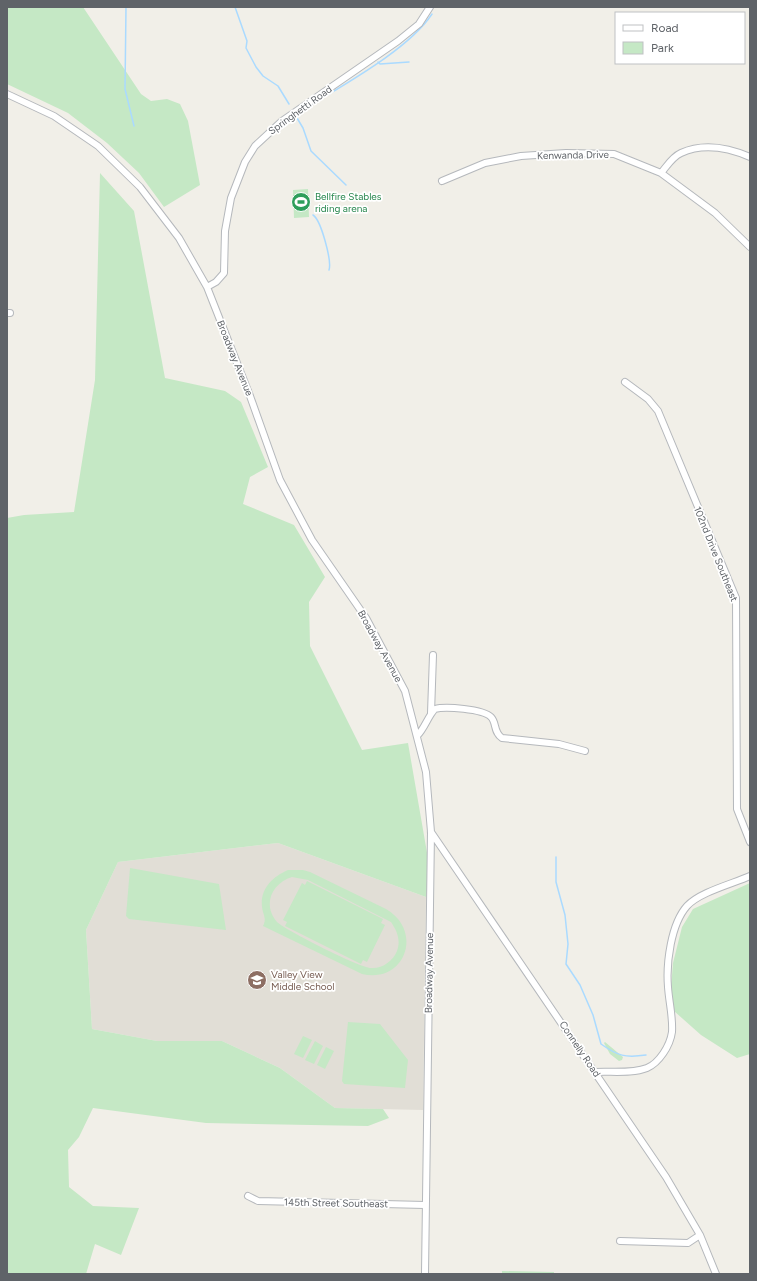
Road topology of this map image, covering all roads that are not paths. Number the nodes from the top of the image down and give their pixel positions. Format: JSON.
{"nodes":[{"id":1,"x":430,"y":7,"type":"edge"},
{"id":2,"x":7,"y":94,"type":"edge"},
{"id":3,"x":750,"y":157,"type":"edge"},
{"id":4,"x":661,"y":173,"type":"junction"},
{"id":5,"x":442,"y":181,"type":"dead end"},
{"id":6,"x":750,"y":247,"type":"edge"},
{"id":7,"x":207,"y":287,"type":"junction"},
{"id":8,"x":625,"y":382,"type":"dead end"},
{"id":9,"x":433,"y":655,"type":"dead end"},
{"id":10,"x":431,"y":712,"type":"junction"},
{"id":11,"x":418,"y":736,"type":"junction"},
{"id":12,"x":585,"y":751,"type":"dead end"},
{"id":13,"x":431,"y":832,"type":"junction"},
{"id":14,"x":750,"y":842,"type":"edge"},
{"id":15,"x":750,"y":876,"type":"edge"},
{"id":16,"x":595,"y":1072,"type":"junction"},
{"id":17,"x":248,"y":1196,"type":"dead end"},
{"id":18,"x":425,"y":1205,"type":"junction"},
{"id":19,"x":700,"y":1235,"type":"junction"},
{"id":20,"x":620,"y":1241,"type":"dead end"},
{"id":21,"x":425,"y":1274,"type":"edge"},
{"id":22,"x":716,"y":1274,"type":"edge"}],
"edges":[{"from":1,"to":7,"type":"street","name":"Springhetti Road"},
{"from":2,"to":7,"type":"street","name":"Broadway Avenue"},
{"from":3,"to":4,"type":"street"},
{"from":4,"to":5,"type":"street","name":"Kenwanda Drive"},
{"from":4,"to":6,"type":"street","name":"Kenwanda Drive"},
{"from":7,"to":11,"type":"street","name":"Broadway Avenue"},
{"from":8,"to":14,"type":"street","name":"102nd Drive Southeast"},
{"from":9,"to":10,"type":"street"},
{"from":10,"to":11,"type":"street"},
{"from":10,"to":12,"type":"street"},
{"from":11,"to":13,"type":"street","name":"Broadway Avenue"},
{"from":13,"to":16,"type":"street","name":"Connelly Road"},
{"from":13,"to":18,"type":"street","name":"Broadway Avenue"},
{"from":15,"to":16,"type":"street"},
{"from":16,"to":19,"type":"street","name":"Connelly Road"},
{"from":17,"to":18,"type":"street","name":"145th Street Southeast"},
{"from":18,"to":21,"type":"street","name":"Broadway Avenue"},
{"from":19,"to":20,"type":"street"},
{"from":19,"to":22,"type":"street","name":"Connelly Road"}]}
